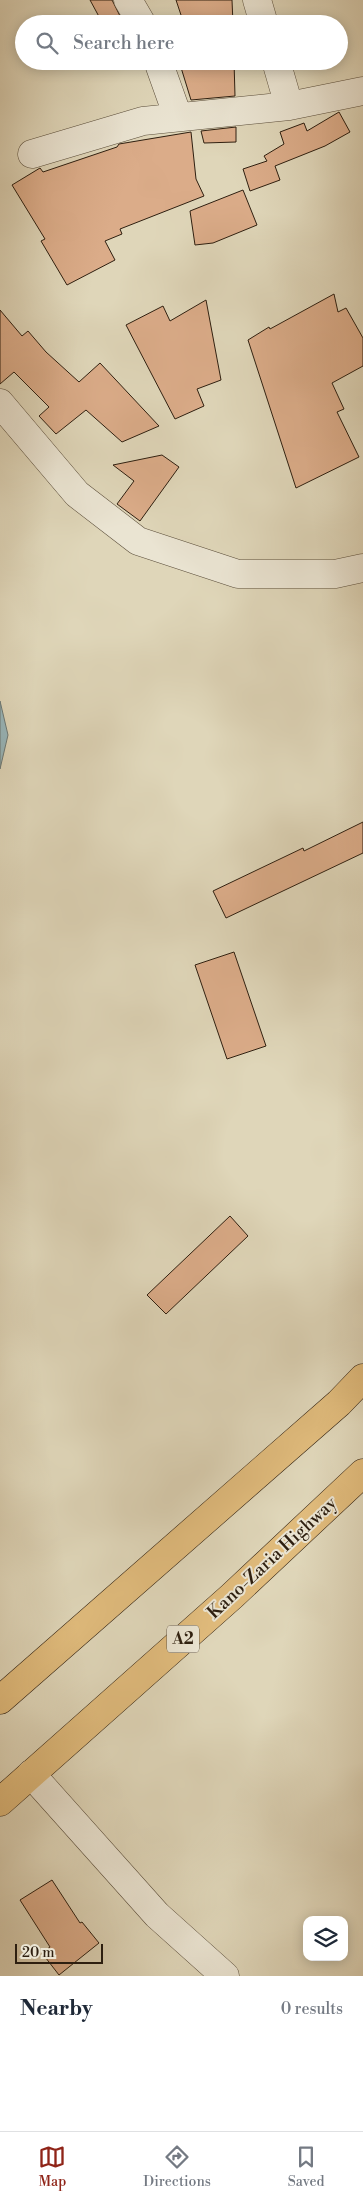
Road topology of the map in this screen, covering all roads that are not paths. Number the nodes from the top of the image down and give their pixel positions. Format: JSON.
{"nodes":[{"id":1,"x":128,"y":0,"type":"edge"},
{"id":2,"x":257,"y":0,"type":"edge"},
{"id":3,"x":137,"y":15,"type":"edge"},
{"id":4,"x":261,"y":15,"type":"edge"},
{"id":5,"x":161,"y":70,"type":"edge"},
{"id":6,"x":279,"y":70,"type":"edge"},
{"id":7,"x":363,"y":91,"type":"edge"},
{"id":8,"x":289,"y":106,"type":"junction"},
{"id":9,"x":178,"y":117,"type":"junction"},
{"id":10,"x":32,"y":154,"type":"dead end"},
{"id":11,"x":0,"y":403,"type":"edge"},
{"id":12,"x":363,"y":568,"type":"edge"},
{"id":13,"x":363,"y":1378,"type":"edge"},
{"id":14,"x":363,"y":1473,"type":"edge"},
{"id":15,"x":0,"y":1700,"type":"edge"},
{"id":16,"x":31,"y":1774,"type":"junction"},
{"id":17,"x":0,"y":1802,"type":"edge"},
{"id":18,"x":226,"y":1976,"type":"edge"}],
"edges":[{"from":1,"to":3,"type":"street"},
{"from":2,"to":4,"type":"street"},
{"from":5,"to":9,"type":"street"},
{"from":6,"to":8,"type":"street"},
{"from":7,"to":8,"type":"street"},
{"from":8,"to":9,"type":"street"},
{"from":9,"to":10,"type":"street"},
{"from":11,"to":12,"type":"street"},
{"from":13,"to":15,"type":"highway"},
{"from":14,"to":16,"type":"highway","name":"Kano-Zaria Highway","number":"A2"},
{"from":16,"to":17,"type":"highway","name":"Kano-Zaria Highway","number":"A2"},
{"from":16,"to":18,"type":"street"}]}
